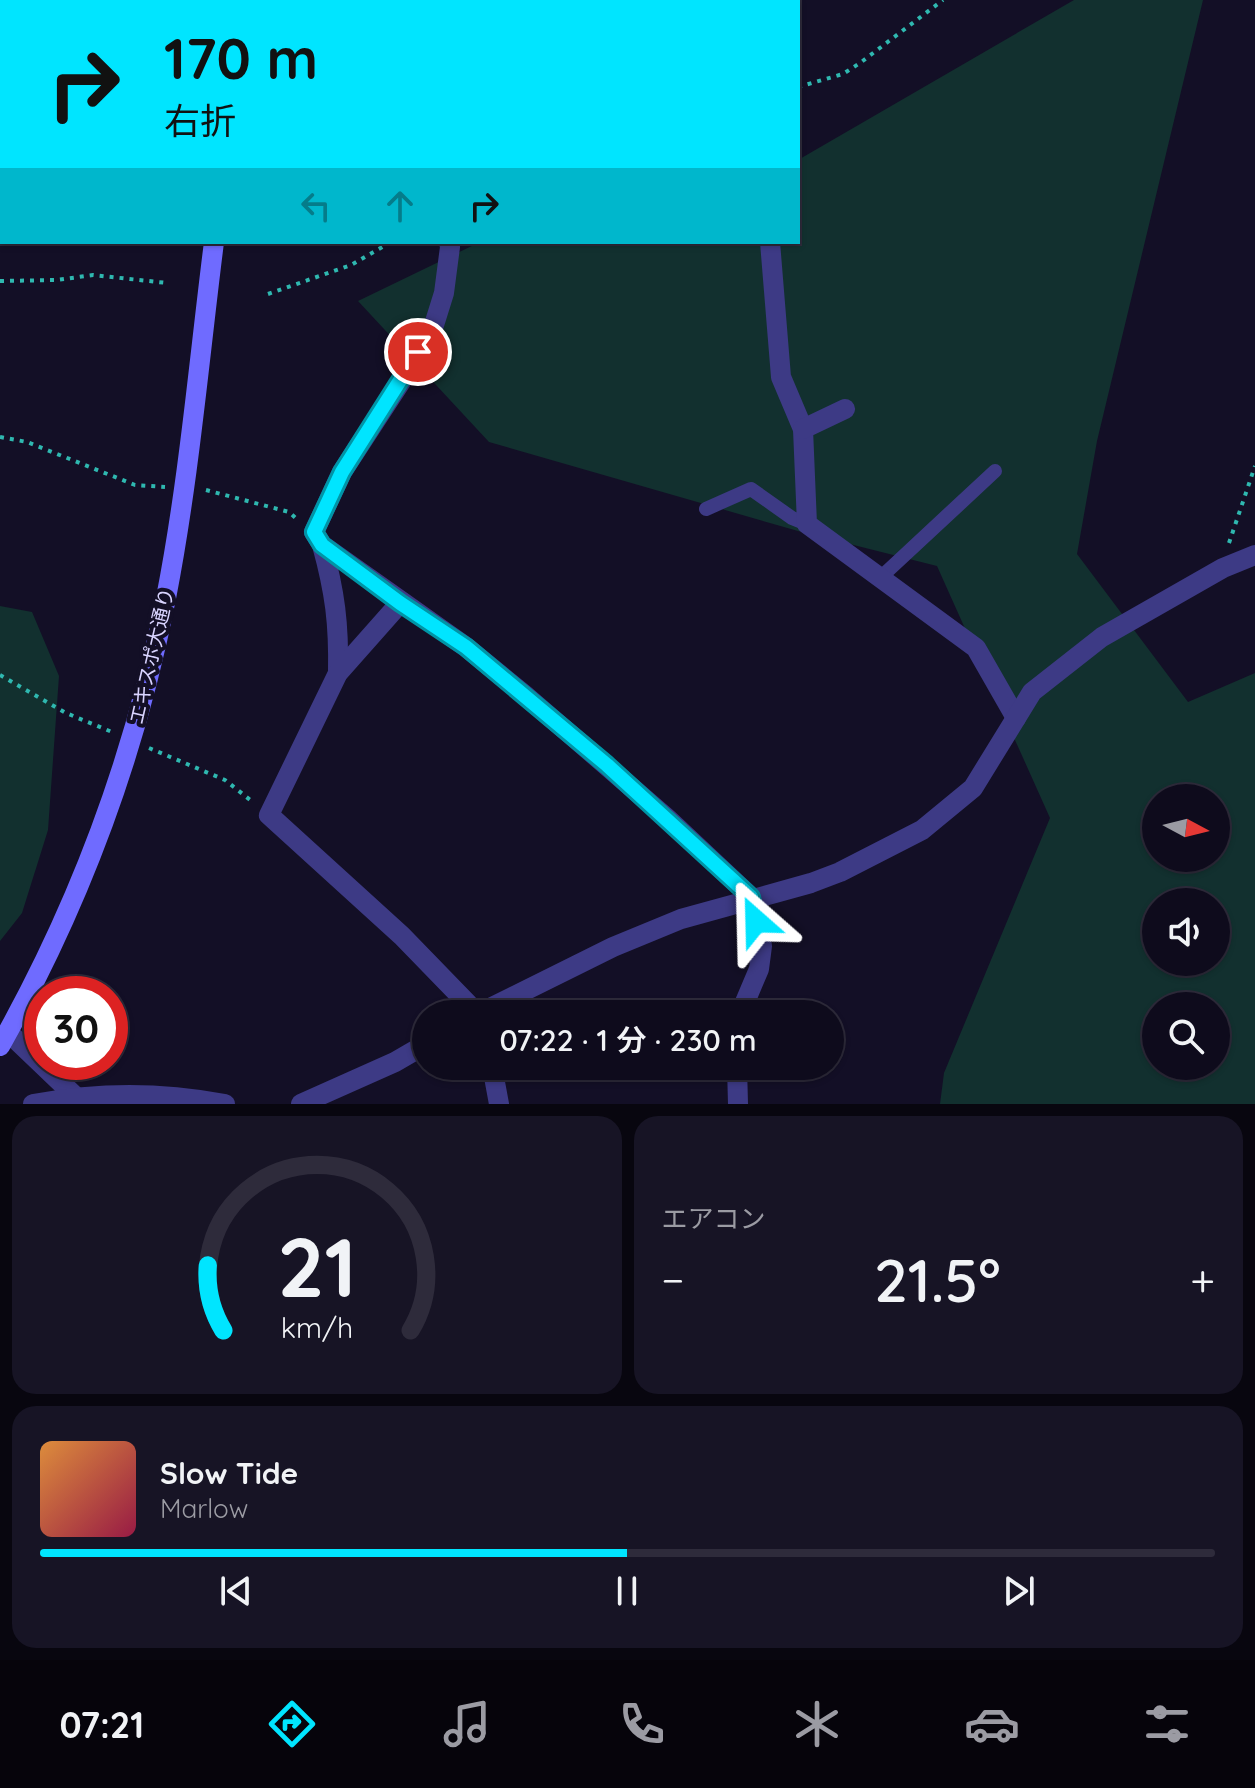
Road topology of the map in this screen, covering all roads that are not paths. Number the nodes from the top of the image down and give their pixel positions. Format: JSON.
{"nodes":[{"id":1,"x":214,"y":244,"type":"edge"},
{"id":2,"x":449,"y":244,"type":"edge"},
{"id":3,"x":770,"y":244,"type":"edge"},
{"id":4,"x":845,"y":409,"type":"dead end"},
{"id":5,"x":803,"y":429,"type":"junction"},
{"id":6,"x":995,"y":471,"type":"dead end"},
{"id":7,"x":706,"y":509,"type":"dead end"},
{"id":8,"x":807,"y":524,"type":"junction"},
{"id":9,"x":318,"y":539,"type":"junction"},
{"id":10,"x":1255,"y":555,"type":"edge"},
{"id":11,"x":880,"y":578,"type":"junction"},
{"id":12,"x":400,"y":603,"type":"junction"},
{"id":13,"x":338,"y":673,"type":"junction"},
{"id":14,"x":1016,"y":718,"type":"junction"},
{"id":15,"x":751,"y":897,"type":"junction"},
{"id":16,"x":464,"y":1000,"type":"edge"},
{"id":17,"x":504,"y":1000,"type":"edge"},
{"id":18,"x":746,"y":1000,"type":"edge"},
{"id":19,"x":4,"y":1039,"type":"edge"},
{"id":20,"x":412,"y":1052,"type":"edge"},
{"id":21,"x":495,"y":1080,"type":"edge"},
{"id":22,"x":737,"y":1080,"type":"edge"},
{"id":23,"x":77,"y":1098,"type":"junction"},
{"id":24,"x":33,"y":1104,"type":"edge"},
{"id":25,"x":225,"y":1104,"type":"edge"},
{"id":26,"x":301,"y":1104,"type":"edge"},
{"id":27,"x":499,"y":1104,"type":"edge"},
{"id":28,"x":738,"y":1104,"type":"edge"}],
"edges":[{"from":1,"to":19,"type":"main road","name":"エキスポ大通り"},
{"from":2,"to":9,"type":"street"},
{"from":3,"to":5,"type":"street"},
{"from":4,"to":5,"type":"street"},
{"from":5,"to":8,"type":"street"},
{"from":6,"to":11,"type":"lane"},
{"from":7,"to":8,"type":"lane"},
{"from":8,"to":11,"type":"street"},
{"from":9,"to":12,"type":"street"},
{"from":9,"to":13,"type":"street"},
{"from":10,"to":14,"type":"street"},
{"from":11,"to":14,"type":"street"},
{"from":12,"to":13,"type":"street"},
{"from":12,"to":15,"type":"street"},
{"from":13,"to":16,"type":"street"},
{"from":14,"to":15,"type":"street"},
{"from":15,"to":17,"type":"street"},
{"from":15,"to":18,"type":"street"},
{"from":19,"to":23,"type":"street"},
{"from":20,"to":26,"type":"street"},
{"from":21,"to":27,"type":"street"},
{"from":22,"to":28,"type":"street"},
{"from":23,"to":24,"type":"street"},
{"from":23,"to":25,"type":"street"}]}
